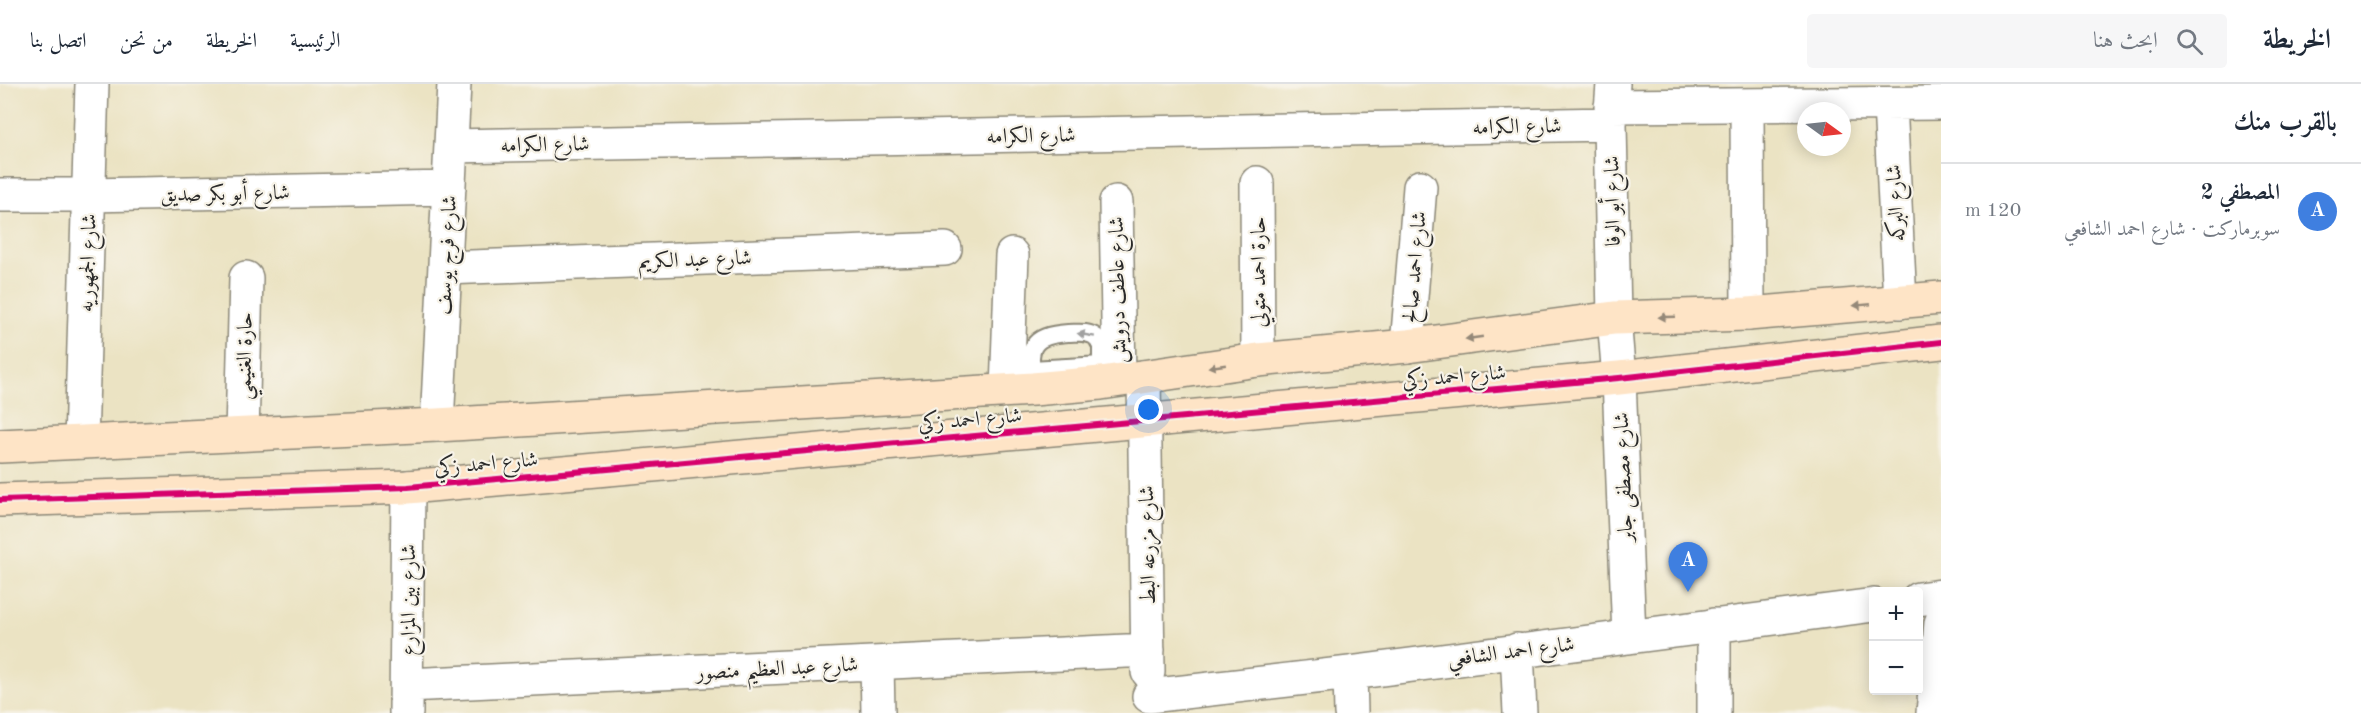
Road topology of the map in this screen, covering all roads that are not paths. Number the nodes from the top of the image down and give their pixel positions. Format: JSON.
{"nodes":[{"id":1,"x":92,"y":84,"type":"edge"},
{"id":2,"x":454,"y":84,"type":"edge"},
{"id":3,"x":1941,"y":103,"type":"edge"},
{"id":4,"x":1890,"y":104,"type":"junction"},
{"id":5,"x":1611,"y":105,"type":"edge"},
{"id":6,"x":1747,"y":105,"type":"junction"},
{"id":7,"x":451,"y":146,"type":"junction"},
{"id":8,"x":1257,"y":183,"type":"dead end"},
{"id":9,"x":1420,"y":187,"type":"dead end"},
{"id":10,"x":449,"y":188,"type":"junction"},
{"id":11,"x":0,"y":195,"type":"edge"},
{"id":12,"x":89,"y":195,"type":"junction"},
{"id":13,"x":1116,"y":202,"type":"dead end"},
{"id":14,"x":945,"y":249,"type":"dead end"},
{"id":15,"x":1012,"y":255,"type":"dead end"},
{"id":16,"x":445,"y":268,"type":"junction"},
{"id":17,"x":246,"y":278,"type":"dead end"},
{"id":18,"x":1941,"y":298,"type":"edge"},
{"id":19,"x":1900,"y":302,"type":"junction"},
{"id":20,"x":1748,"y":314,"type":"junction"},
{"id":21,"x":1614,"y":318,"type":"junction"},
{"id":22,"x":1941,"y":342,"type":"edge"},
{"id":23,"x":1407,"y":346,"type":"junction"},
{"id":24,"x":1258,"y":360,"type":"junction"},
{"id":25,"x":1116,"y":376,"type":"junction"},
{"id":26,"x":1619,"y":378,"type":"junction"},
{"id":27,"x":1024,"y":383,"type":"junction"},
{"id":28,"x":1146,"y":419,"type":"junction"},
{"id":29,"x":437,"y":426,"type":"junction"},
{"id":30,"x":242,"y":434,"type":"junction"},
{"id":31,"x":81,"y":442,"type":"junction"},
{"id":32,"x":0,"y":446,"type":"edge"},
{"id":33,"x":408,"y":487,"type":"junction"},
{"id":34,"x":0,"y":500,"type":"edge"},
{"id":35,"x":1941,"y":596,"type":"edge"},
{"id":36,"x":1923,"y":598,"type":"edge"},
{"id":37,"x":1869,"y":606,"type":"edge"},
{"id":38,"x":1941,"y":623,"type":"edge"},
{"id":39,"x":1714,"y":625,"type":"junction"},
{"id":40,"x":1629,"y":637,"type":"junction"},
{"id":41,"x":1148,"y":650,"type":"junction"},
{"id":42,"x":1517,"y":651,"type":"junction"},
{"id":43,"x":877,"y":663,"type":"junction"},
{"id":44,"x":1350,"y":672,"type":"junction"},
{"id":45,"x":407,"y":699,"type":"edge"},
{"id":46,"x":1149,"y":705,"type":"edge"},
{"id":47,"x":878,"y":713,"type":"edge"},
{"id":48,"x":1351,"y":713,"type":"edge"},
{"id":49,"x":1520,"y":713,"type":"edge"},
{"id":50,"x":1714,"y":713,"type":"edge"},
{"id":51,"x":1933,"y":713,"type":"edge"}],
"edges":[{"from":1,"to":12,"type":"street","name":"شارع الجمهوريه"},
{"from":2,"to":7,"type":"street","name":"شارع فرج يوسف"},
{"from":3,"to":4,"type":"street","name":"شارع الكرامه"},
{"from":4,"to":6,"type":"street","name":"شارع الكرامه"},
{"from":4,"to":19,"type":"street","name":"شارع البركه"},
{"from":5,"to":6,"type":"street","name":"شارع الكرامه"},
{"from":5,"to":7,"type":"street","name":"شارع الكرامه"},
{"from":5,"to":21,"type":"street","name":"شارع أبو الوفا"},
{"from":6,"to":20,"type":"street"},
{"from":7,"to":10,"type":"street","name":"شارع فرج يوسف"},
{"from":8,"to":24,"type":"street","name":"حارة احمد متولي"},
{"from":9,"to":23,"type":"street","name":"شارع احمد صالح"},
{"from":10,"to":12,"type":"street","name":"شارع أبو بكر صديق"},
{"from":10,"to":16,"type":"street","name":"شارع فرج يوسف"},
{"from":11,"to":12,"type":"street","name":"شارع أبو بكر صديق"},
{"from":12,"to":31,"type":"street","name":"شارع الجمهوريه"},
{"from":13,"to":25,"type":"street","name":"شارع عاطف درويش"},
{"from":14,"to":16,"type":"street","name":"شارع عبد الكريم"},
{"from":15,"to":27,"type":"street"},
{"from":16,"to":29,"type":"street","name":"شارع فرج يوسف"},
{"from":17,"to":30,"type":"street","name":"حارة الغنيمي"},
{"from":18,"to":19,"type":"street","name":"شارع احمد زكي"},
{"from":19,"to":20,"type":"street","name":"شارع احمد زكي","one_way":true},
{"from":20,"to":21,"type":"street","name":"شارع احمد زكي","one_way":true},
{"from":21,"to":23,"type":"street","name":"شارع احمد زكي","one_way":true},
{"from":21,"to":26,"type":"street","name":"شارع مصطفى جابر"},
{"from":22,"to":26,"type":"street","name":"شارع احمد زكي"},
{"from":23,"to":24,"type":"street","name":"شارع احمد زكي"},
{"from":24,"to":25,"type":"street","name":"شارع احمد زكي","one_way":true},
{"from":25,"to":27,"type":"street","name":"شارع احمد زكي"},
{"from":25,"to":27,"type":"lane","one_way":true},
{"from":25,"to":28,"type":"street","name":"شارع مزرعه البط"},
{"from":26,"to":28,"type":"street","name":"شارع احمد زكي"},
{"from":26,"to":40,"type":"street","name":"شارع مصطفى جابر"},
{"from":27,"to":29,"type":"street","name":"شارع احمد زكي"},
{"from":28,"to":33,"type":"street","name":"شارع احمد زكي"},
{"from":28,"to":41,"type":"street","name":"شارع مزرعه البط"},
{"from":29,"to":30,"type":"street","name":"شارع احمد زكي"},
{"from":30,"to":31,"type":"street","name":"شارع احمد زكي"},
{"from":31,"to":32,"type":"street","name":"شارع احمد زكي"},
{"from":33,"to":34,"type":"street","name":"شارع احمد زكي"},
{"from":33,"to":45,"type":"street","name":"شارع بين المزارع"},
{"from":35,"to":36,"type":"street"},
{"from":37,"to":39,"type":"street","name":"شارع احمد الشافعي"},
{"from":38,"to":51,"type":"street"},
{"from":39,"to":40,"type":"street","name":"شارع احمد الشافعي"},
{"from":39,"to":50,"type":"street"},
{"from":40,"to":42,"type":"street","name":"شارع احمد الشافعي"},
{"from":41,"to":43,"type":"street","name":"شارع عبد العظيم منصور"},
{"from":41,"to":46,"type":"street","name":"شارع مزرعه البط"},
{"from":42,"to":44,"type":"street","name":"شارع احمد الشافعي"},
{"from":42,"to":49,"type":"street"},
{"from":43,"to":45,"type":"street","name":"شارع عبد العظيم منصور"},
{"from":43,"to":47,"type":"street"},
{"from":44,"to":46,"type":"street","name":"شارع احمد الشافعي"},
{"from":44,"to":48,"type":"street"}]}
